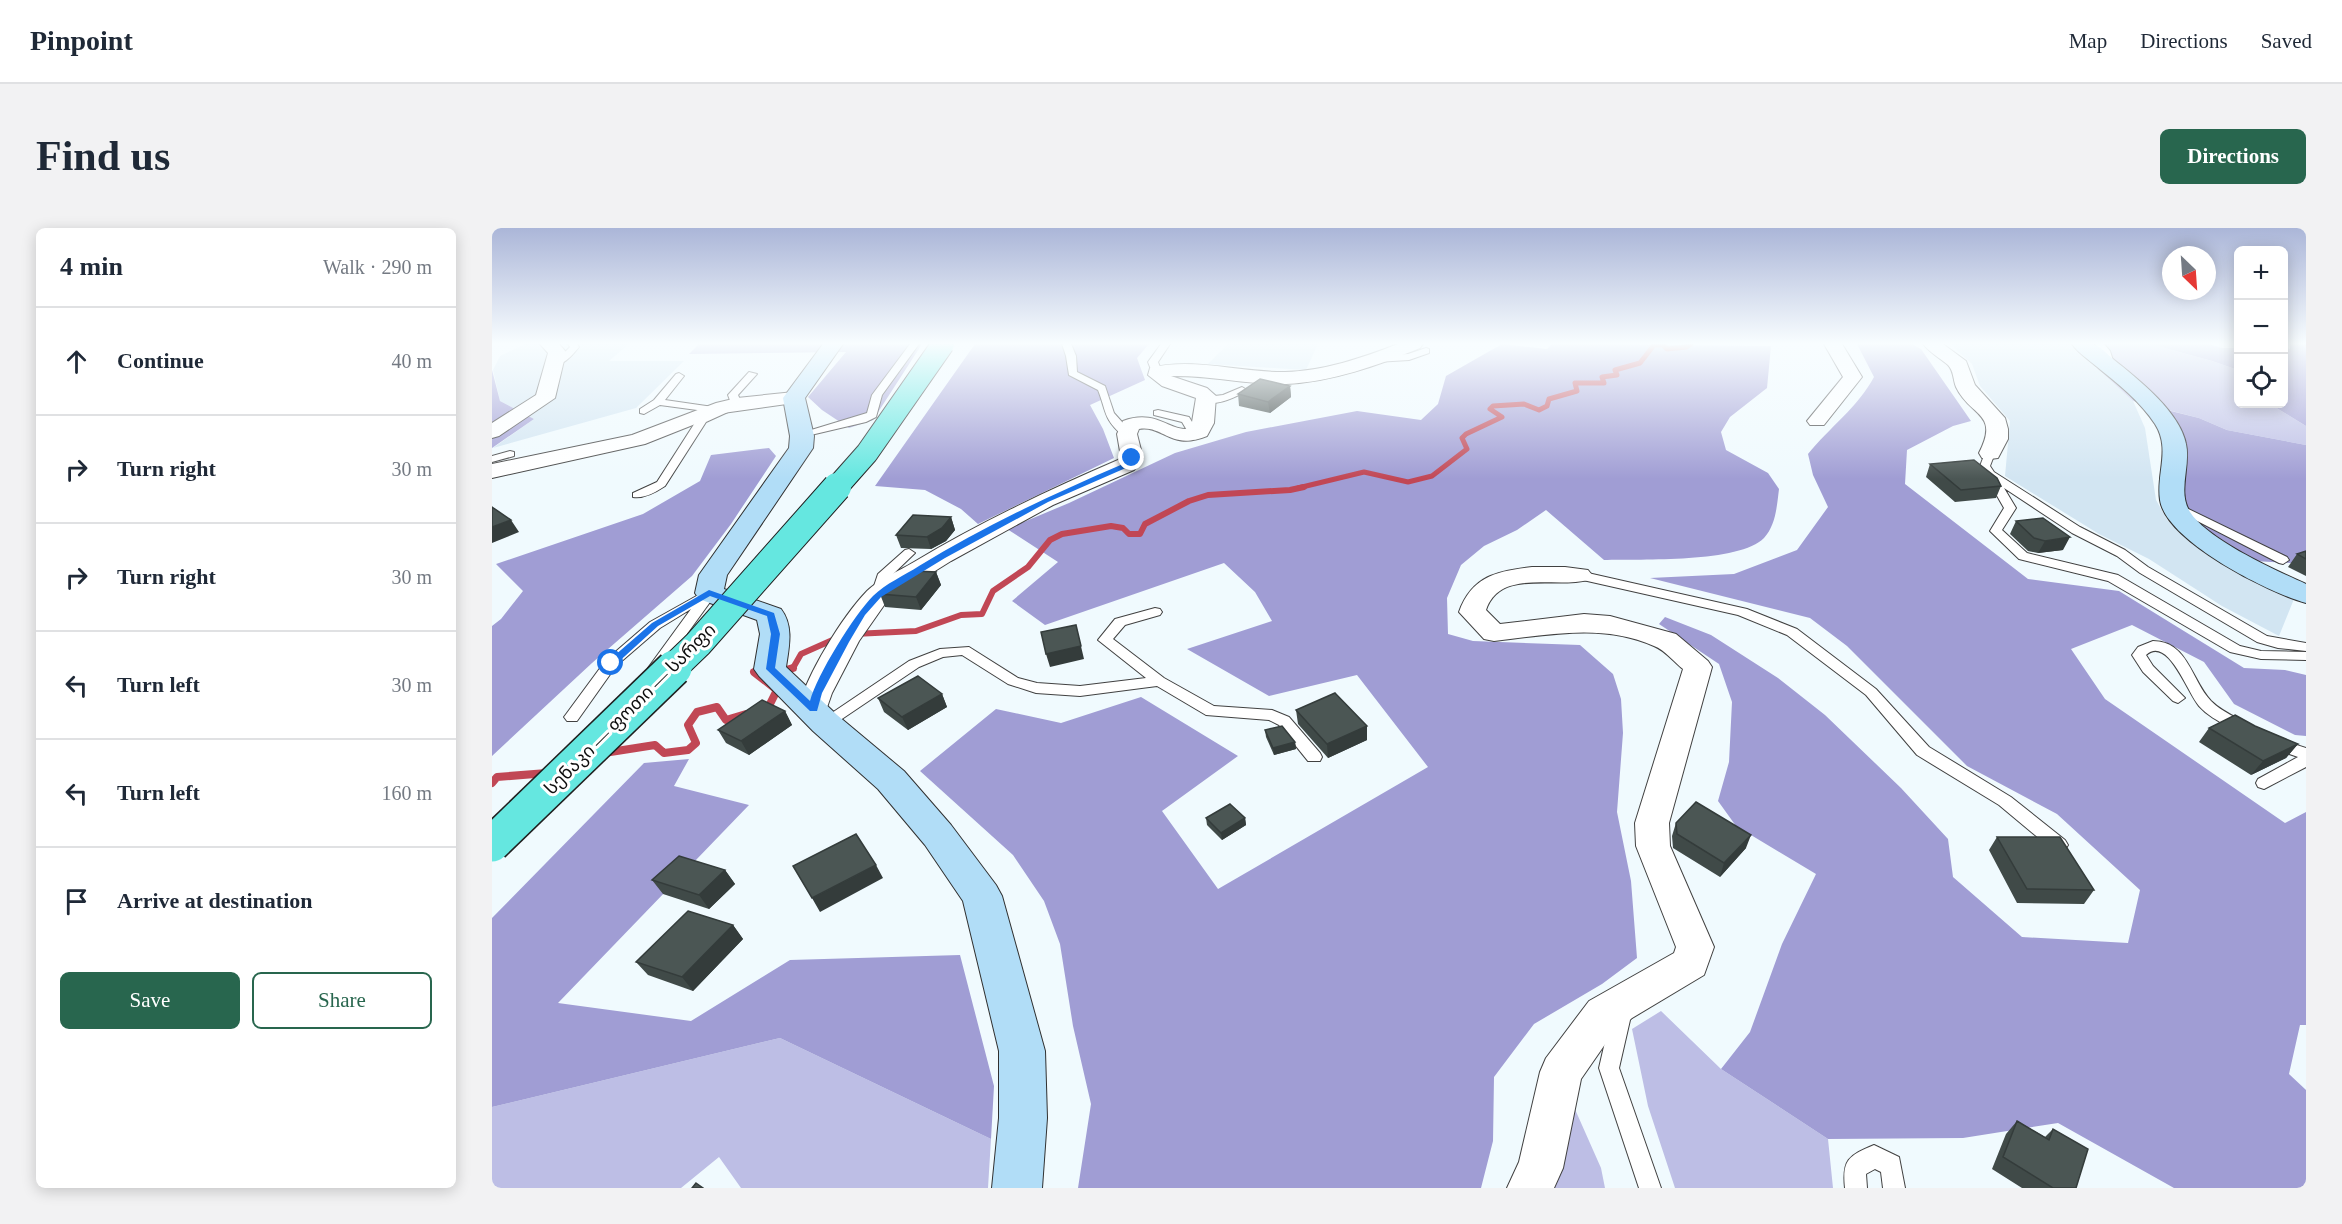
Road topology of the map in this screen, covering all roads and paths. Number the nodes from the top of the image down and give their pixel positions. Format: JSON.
{"nodes":[{"id":1,"x":546,"y":389,"type":"edge"},
{"id":2,"x":669,"y":389,"type":"edge"},
{"id":3,"x":739,"y":389,"type":"edge"},
{"id":4,"x":801,"y":389,"type":"edge"},
{"id":5,"x":882,"y":389,"type":"edge"},
{"id":6,"x":912,"y":389,"type":"edge"},
{"id":7,"x":1102,"y":389,"type":"edge"},
{"id":8,"x":1194,"y":389,"type":"edge"},
{"id":9,"x":1843,"y":389,"type":"edge"},
{"id":10,"x":1968,"y":389,"type":"edge"},
{"id":11,"x":2132,"y":389,"type":"edge"},
{"id":12,"x":1242,"y":390,"type":"edge"},
{"id":13,"x":794,"y":398,"type":"junction"},
{"id":14,"x":1206,"y":400,"type":"junction"},
{"id":15,"x":658,"y":402,"type":"junction"},
{"id":16,"x":736,"y":404,"type":"junction"},
{"id":17,"x":716,"y":409,"type":"junction"},
{"id":18,"x":644,"y":411,"type":"dead end"},
{"id":19,"x":1158,"y":412,"type":"dead end"},
{"id":20,"x":1817,"y":421,"type":"dead end"},
{"id":21,"x":492,"y":432,"type":"edge"},
{"id":22,"x":1127,"y":434,"type":"junction"},
{"id":23,"x":1195,"y":435,"type":"junction"},
{"id":24,"x":802,"y":436,"type":"junction"},
{"id":25,"x":592,"y":451,"type":"junction"},
{"id":26,"x":1990,"y":453,"type":"joint"},
{"id":27,"x":510,"y":454,"type":"dead end"},
{"id":28,"x":492,"y":459,"type":"edge"},
{"id":29,"x":492,"y":471,"type":"edge"},
{"id":30,"x":1990,"y":474,"type":"junction"},
{"id":31,"x":492,"y":488,"type":"edge"},
{"id":32,"x":637,"y":495,"type":"dead end"},
{"id":33,"x":2174,"y":505,"type":"junction"},
{"id":34,"x":909,"y":554,"type":"dead end"},
{"id":35,"x":2283,"y":560,"type":"dead end"},
{"id":36,"x":1579,"y":575,"type":"joint"},
{"id":37,"x":709,"y":593,"type":"junction"},
{"id":38,"x":2306,"y":594,"type":"edge"},
{"id":39,"x":878,"y":596,"type":"junction"},
{"id":40,"x":1155,"y":612,"type":"dead end"},
{"id":41,"x":2306,"y":648,"type":"edge"},
{"id":42,"x":2306,"y":657,"type":"edge"},
{"id":43,"x":1159,"y":681,"type":"junction"},
{"id":44,"x":2178,"y":698,"type":"dead end"},
{"id":45,"x":819,"y":716,"type":"junction"},
{"id":46,"x":572,"y":717,"type":"dead end"},
{"id":47,"x":610,"y":749,"type":"dead end"},
{"id":48,"x":2306,"y":754,"type":"edge"},
{"id":49,"x":1314,"y":757,"type":"dead end"},
{"id":50,"x":2306,"y":760,"type":"edge"},
{"id":51,"x":2264,"y":783,"type":"dead end"},
{"id":52,"x":492,"y":844,"type":"edge"},
{"id":53,"x":2059,"y":845,"type":"edge"},
{"id":54,"x":1643,"y":992,"type":"junction"},
{"id":55,"x":1017,"y":1188,"type":"edge"},
{"id":56,"x":1530,"y":1188,"type":"edge"},
{"id":57,"x":1650,"y":1188,"type":"edge"},
{"id":58,"x":1856,"y":1188,"type":"edge"},
{"id":59,"x":1894,"y":1188,"type":"edge"}],
"edges":[{"from":1,"to":21,"type":"street"},
{"from":2,"to":15,"type":"lane"},
{"from":3,"to":16,"type":"lane"},
{"from":4,"to":13,"type":"street"},
{"from":5,"to":24,"type":"lane"},
{"from":6,"to":52,"type":"highway","name":"სენაკი — ფოთი — სარფი","bridge":true},
{"from":7,"to":22,"type":"lane"},
{"from":8,"to":14,"type":"street"},
{"from":9,"to":20,"type":"street"},
{"from":10,"to":26,"type":"street"},
{"from":11,"to":33,"type":"street"},
{"from":12,"to":14,"type":"lane"},
{"from":13,"to":16,"type":"street"},
{"from":13,"to":24,"type":"street"},
{"from":14,"to":23,"type":"street"},
{"from":15,"to":17,"type":"lane"},
{"from":15,"to":18,"type":"lane"},
{"from":16,"to":17,"type":"street"},
{"from":16,"to":32,"type":"lane"},
{"from":17,"to":25,"type":"street"},
{"from":19,"to":23,"type":"lane"},
{"from":22,"to":23,"type":"street"},
{"from":22,"to":39,"type":"street"},
{"from":24,"to":37,"type":"street"},
{"from":25,"to":29,"type":"street"},
{"from":25,"to":31,"type":"street"},
{"from":26,"to":30,"type":"lane"},
{"from":27,"to":28,"type":"lane"},
{"from":30,"to":41,"type":"lane"},
{"from":30,"to":42,"type":"lane"},
{"from":33,"to":35,"type":"lane"},
{"from":33,"to":38,"type":"street"},
{"from":34,"to":39,"type":"lane"},
{"from":36,"to":53,"type":"lane"},
{"from":36,"to":54,"type":"street"},
{"from":37,"to":45,"type":"street"},
{"from":37,"to":46,"type":"lane"},
{"from":37,"to":47,"type":"lane"},
{"from":39,"to":45,"type":"street"},
{"from":40,"to":43,"type":"lane"},
{"from":43,"to":45,"type":"lane"},
{"from":43,"to":49,"type":"lane"},
{"from":44,"to":48,"type":"lane"},
{"from":45,"to":55,"type":"street"},
{"from":50,"to":51,"type":"lane"},
{"from":54,"to":56,"type":"street"},
{"from":54,"to":57,"type":"lane"},
{"from":58,"to":59,"type":"lane"}]}
